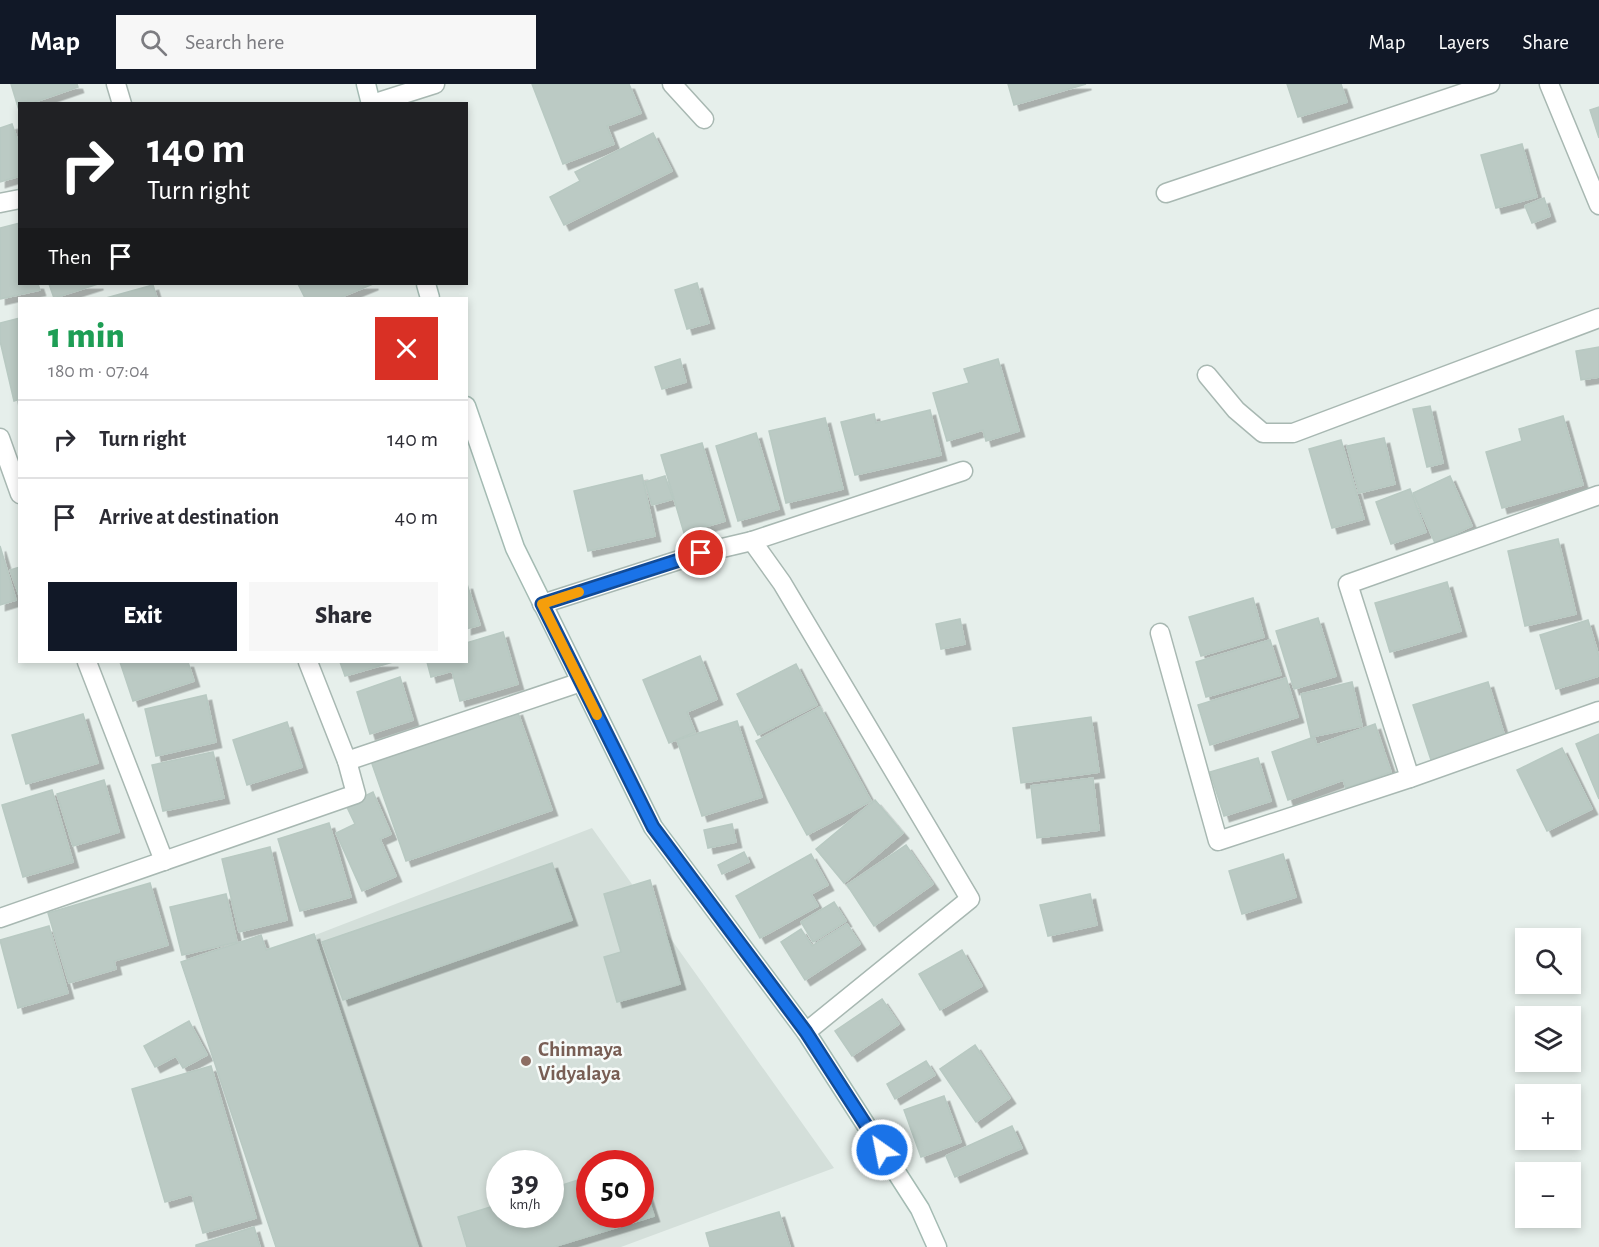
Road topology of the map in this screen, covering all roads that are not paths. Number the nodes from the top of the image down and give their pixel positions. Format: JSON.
{"nodes":[{"id":1,"x":116,"y":84,"type":"edge"},
{"id":2,"x":366,"y":84,"type":"edge"},
{"id":3,"x":435,"y":84,"type":"edge"},
{"id":4,"x":672,"y":84,"type":"edge"},
{"id":5,"x":1490,"y":84,"type":"edge"},
{"id":6,"x":1549,"y":84,"type":"edge"},
{"id":7,"x":121,"y":102,"type":"edge"},
{"id":8,"x":370,"y":102,"type":"edge"},
{"id":9,"x":377,"y":102,"type":"edge"},
{"id":10,"x":704,"y":118,"type":"dead end"},
{"id":11,"x":1166,"y":193,"type":"dead end"},
{"id":12,"x":18,"y":198,"type":"edge"},
{"id":13,"x":0,"y":203,"type":"edge"},
{"id":14,"x":1599,"y":205,"type":"edge"},
{"id":15,"x":1599,"y":318,"type":"edge"},
{"id":16,"x":1208,"y":375,"type":"dead end"},
{"id":17,"x":468,"y":412,"type":"edge"},
{"id":18,"x":0,"y":438,"type":"edge"},
{"id":19,"x":9,"y":464,"type":"edge"},
{"id":20,"x":963,"y":471,"type":"dead end"},
{"id":21,"x":18,"y":489,"type":"edge"},
{"id":22,"x":1599,"y":495,"type":"edge"},
{"id":23,"x":752,"y":541,"type":"junction"},
{"id":24,"x":542,"y":604,"type":"junction"},
{"id":25,"x":1160,"y":633,"type":"dead end"},
{"id":26,"x":87,"y":663,"type":"edge"},
{"id":27,"x":308,"y":663,"type":"edge"},
{"id":28,"x":581,"y":682,"type":"junction"},
{"id":29,"x":1599,"y":711,"type":"edge"},
{"id":30,"x":347,"y":760,"type":"junction"},
{"id":31,"x":1410,"y":778,"type":"junction"},
{"id":32,"x":164,"y":861,"type":"junction"},
{"id":33,"x":0,"y":918,"type":"edge"},
{"id":34,"x":806,"y":1032,"type":"junction"},
{"id":35,"x":937,"y":1247,"type":"edge"}],
"edges":[{"from":1,"to":7,"type":"street"},
{"from":2,"to":8,"type":"street"},
{"from":3,"to":9,"type":"street"},
{"from":4,"to":10,"type":"street"},
{"from":5,"to":11,"type":"street"},
{"from":6,"to":14,"type":"street"},
{"from":12,"to":13,"type":"street"},
{"from":15,"to":16,"type":"street"},
{"from":17,"to":24,"type":"street"},
{"from":18,"to":19,"type":"street"},
{"from":19,"to":21,"type":"street"},
{"from":20,"to":23,"type":"street"},
{"from":22,"to":31,"type":"street"},
{"from":23,"to":24,"type":"street"},
{"from":23,"to":34,"type":"street"},
{"from":24,"to":28,"type":"street"},
{"from":25,"to":31,"type":"street"},
{"from":26,"to":32,"type":"street"},
{"from":27,"to":30,"type":"street"},
{"from":28,"to":30,"type":"street"},
{"from":28,"to":34,"type":"street"},
{"from":29,"to":31,"type":"street"},
{"from":30,"to":32,"type":"street"},
{"from":32,"to":33,"type":"street"},
{"from":34,"to":35,"type":"street"}]}
